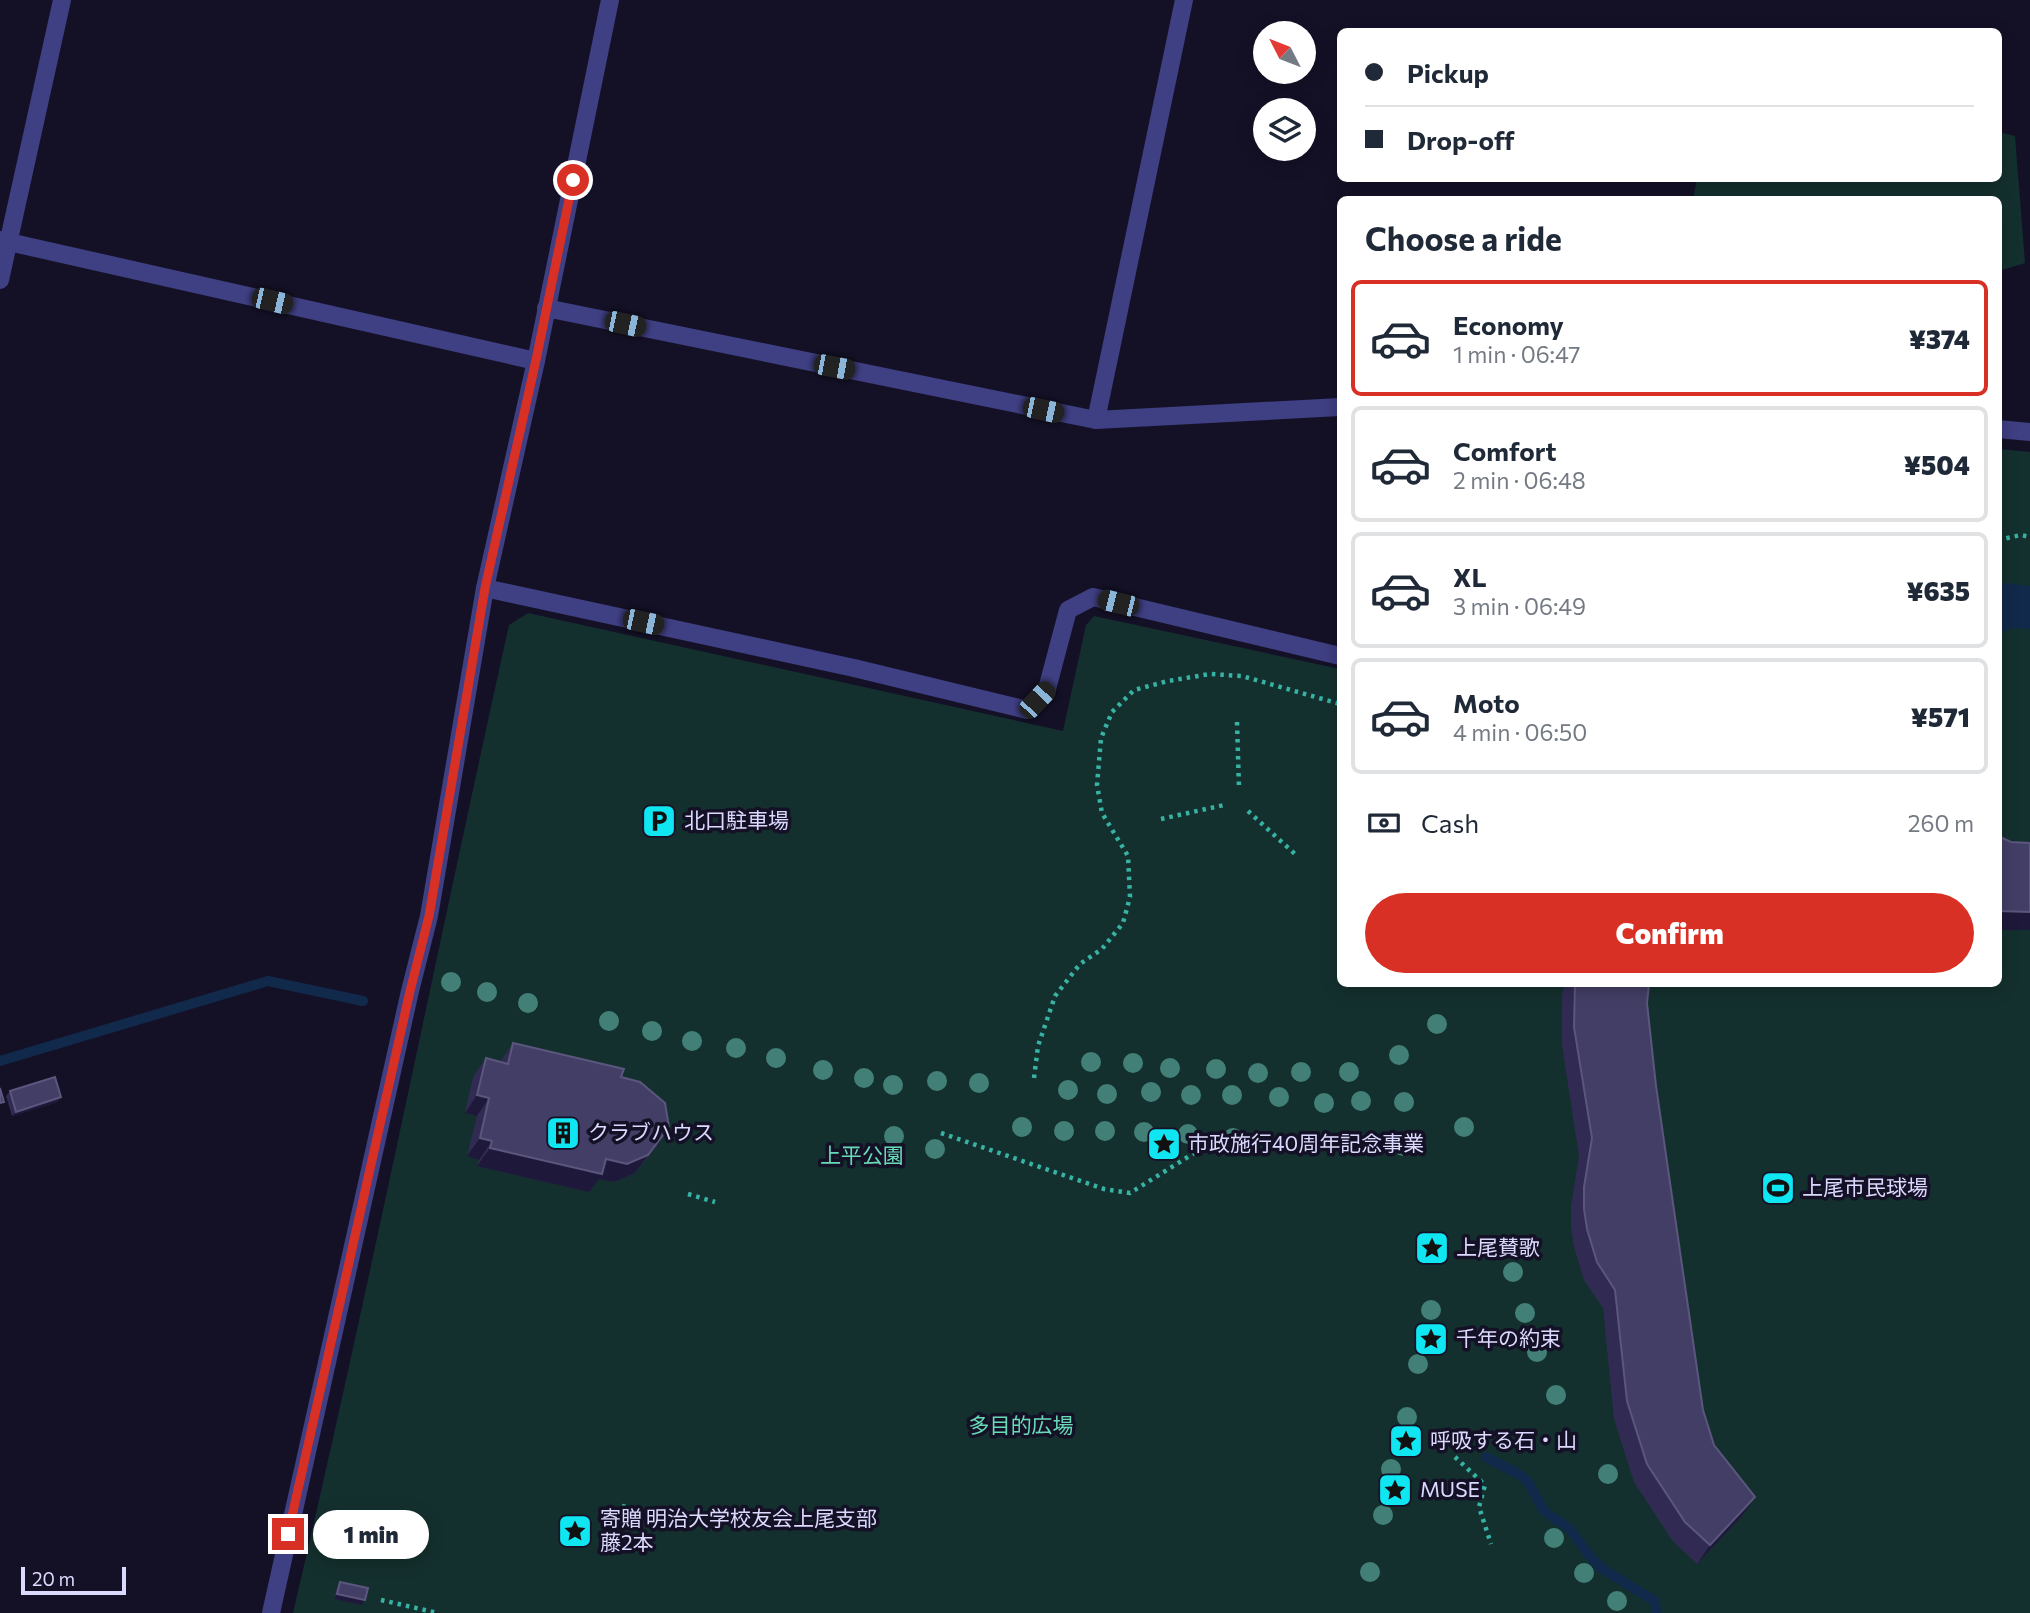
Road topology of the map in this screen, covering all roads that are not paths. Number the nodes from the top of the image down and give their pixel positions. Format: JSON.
{"nodes":[{"id":1,"x":62,"y":0,"type":"edge"},
{"id":2,"x":610,"y":0,"type":"edge"},
{"id":3,"x":1184,"y":0,"type":"edge"},
{"id":4,"x":4,"y":241,"type":"edge"},
{"id":5,"x":0,"y":280,"type":"edge"},
{"id":6,"x":546,"y":308,"type":"junction"},
{"id":7,"x":536,"y":360,"type":"junction"},
{"id":8,"x":1337,"y":407,"type":"edge"},
{"id":9,"x":1096,"y":420,"type":"junction"},
{"id":10,"x":2002,"y":429,"type":"edge"},
{"id":11,"x":2030,"y":432,"type":"edge"},
{"id":12,"x":485,"y":588,"type":"junction"},
{"id":13,"x":1337,"y":655,"type":"edge"},
{"id":14,"x":271,"y":1613,"type":"edge"}],
"edges":[{"from":1,"to":4,"type":"street"},
{"from":2,"to":6,"type":"street"},
{"from":3,"to":9,"type":"street"},
{"from":4,"to":5,"type":"street"},
{"from":4,"to":7,"type":"street"},
{"from":6,"to":7,"type":"street"},
{"from":6,"to":9,"type":"street"},
{"from":7,"to":12,"type":"street"},
{"from":8,"to":9,"type":"street"},
{"from":10,"to":11,"type":"street"},
{"from":12,"to":13,"type":"street"},
{"from":12,"to":14,"type":"street"}]}
